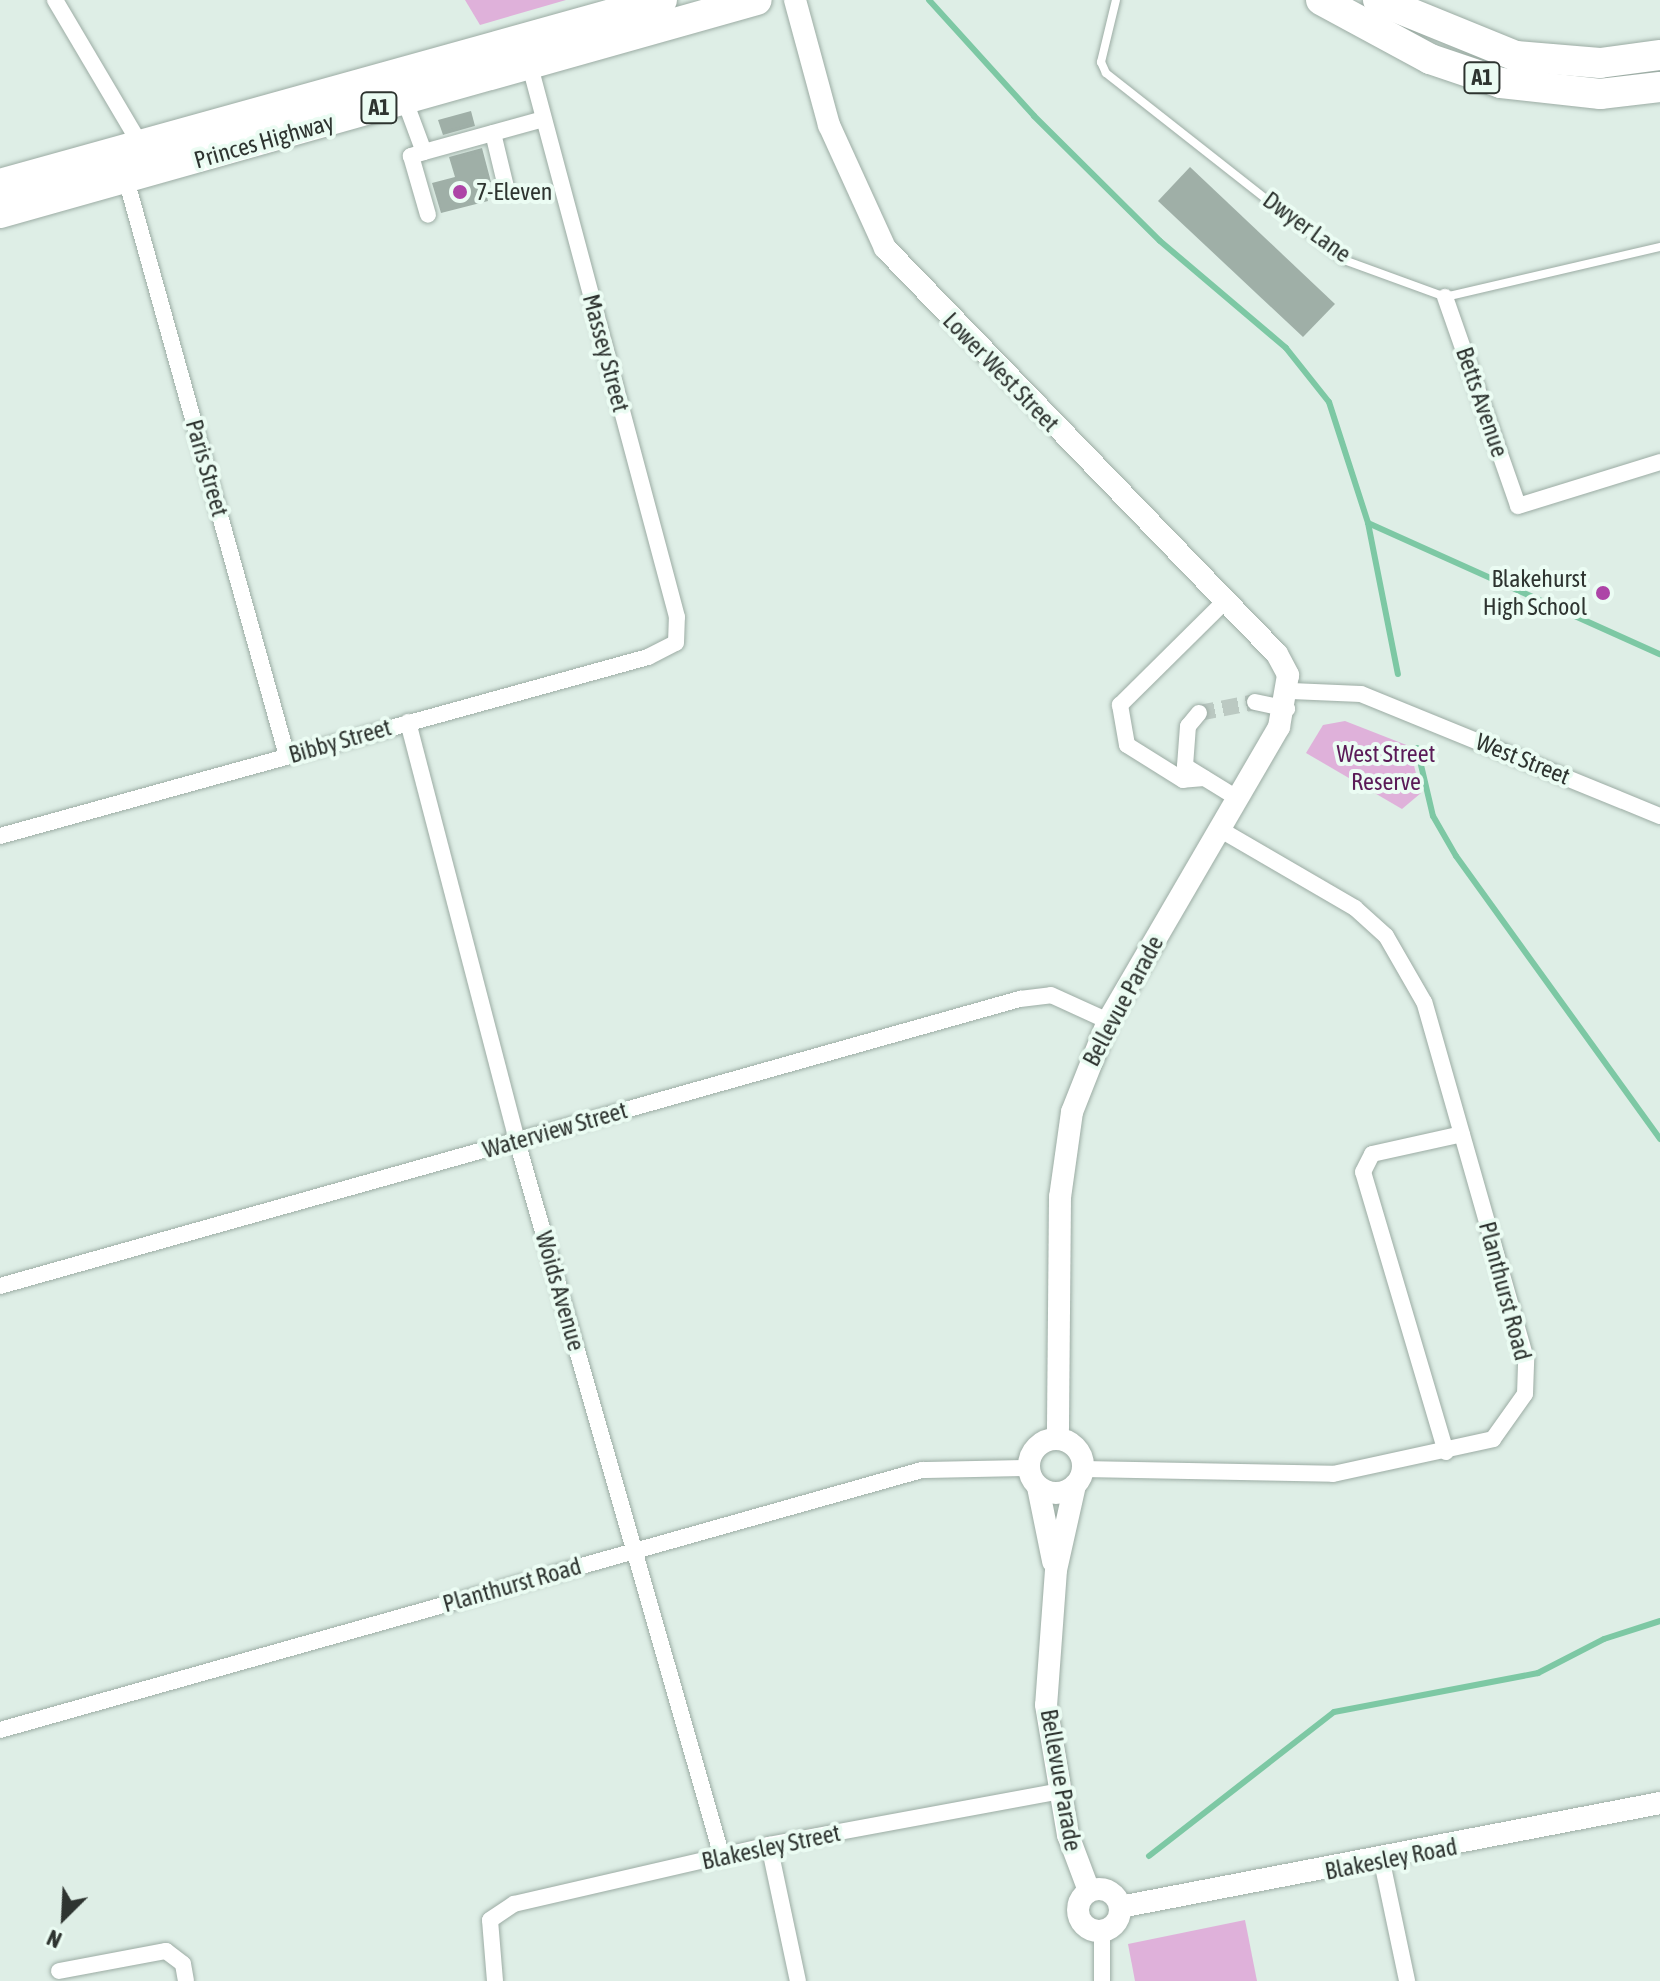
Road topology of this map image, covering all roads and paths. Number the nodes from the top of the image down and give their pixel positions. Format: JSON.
{"nodes":[{"id":1,"x":55,"y":0,"type":"edge"},
{"id":2,"x":662,"y":0,"type":"edge"},
{"id":3,"x":757,"y":0,"type":"edge"},
{"id":4,"x":795,"y":0,"type":"edge"},
{"id":5,"x":1116,"y":0,"type":"edge"},
{"id":6,"x":1321,"y":0,"type":"edge"},
{"id":7,"x":1378,"y":0,"type":"edge"},
{"id":8,"x":1660,"y":55,"type":"edge"},
{"id":9,"x":530,"y":66,"type":"junction"},
{"id":10,"x":1660,"y":87,"type":"edge"},
{"id":11,"x":405,"y":101,"type":"junction"},
{"id":12,"x":544,"y":119,"type":"junction"},
{"id":13,"x":493,"y":133,"type":"junction"},
{"id":14,"x":140,"y":144,"type":"junction"},
{"id":15,"x":424,"y":152,"type":"junction"},
{"id":16,"x":126,"y":179,"type":"junction"},
{"id":17,"x":0,"y":184,"type":"edge"},
{"id":18,"x":506,"y":187,"type":"dead end"},
{"id":19,"x":0,"y":213,"type":"edge"},
{"id":20,"x":428,"y":215,"type":"dead end"},
{"id":21,"x":1660,"y":247,"type":"edge"},
{"id":22,"x":1445,"y":297,"type":"junction"},
{"id":23,"x":1660,"y":462,"type":"edge"},
{"id":24,"x":1225,"y":601,"type":"junction"},
{"id":25,"x":677,"y":640,"type":"joint"},
{"id":26,"x":1289,"y":700,"type":"junction"},
{"id":27,"x":1255,"y":702,"type":"tunnel mouth"},
{"id":28,"x":1199,"y":713,"type":"dead end"},
{"id":29,"x":408,"y":722,"type":"junction"},
{"id":30,"x":287,"y":756,"type":"junction"},
{"id":31,"x":1204,"y":778,"type":"junction"},
{"id":32,"x":1237,"y":798,"type":"junction"},
{"id":33,"x":1660,"y":816,"type":"edge"},
{"id":34,"x":1219,"y":829,"type":"junction"},
{"id":35,"x":0,"y":836,"type":"edge"},
{"id":36,"x":1108,"y":1021,"type":"junction"},
{"id":37,"x":1462,"y":1134,"type":"junction"},
{"id":38,"x":517,"y":1141,"type":"junction"},
{"id":39,"x":0,"y":1286,"type":"edge"},
{"id":40,"x":1058,"y":1439,"type":"junction"},
{"id":41,"x":1446,"y":1452,"type":"junction"},
{"id":42,"x":1033,"y":1477,"type":"junction"},
{"id":43,"x":1079,"y":1477,"type":"junction"},
{"id":44,"x":634,"y":1551,"type":"junction"},
{"id":45,"x":1056,"y":1570,"type":"junction"},
{"id":46,"x":0,"y":1730,"type":"edge"},
{"id":47,"x":1059,"y":1791,"type":"junction"},
{"id":48,"x":1660,"y":1803,"type":"edge"},
{"id":49,"x":769,"y":1845,"type":"junction"},
{"id":50,"x":722,"y":1857,"type":"junction"},
{"id":51,"x":1382,"y":1862,"type":"junction"},
{"id":52,"x":1089,"y":1891,"type":"junction"},
{"id":53,"x":1120,"y":1907,"type":"junction"},
{"id":54,"x":1102,"y":1931,"type":"junction"},
{"id":55,"x":59,"y":1971,"type":"dead end"},
{"id":56,"x":186,"y":1981,"type":"edge"},
{"id":57,"x":495,"y":1981,"type":"edge"},
{"id":58,"x":798,"y":1981,"type":"edge"},
{"id":59,"x":1102,"y":1981,"type":"edge"},
{"id":60,"x":1407,"y":1981,"type":"edge"}],
"edges":[{"from":1,"to":14,"type":"street"},
{"from":2,"to":14,"type":"highway","name":"Princes Highway","number":"A1"},
{"from":3,"to":9,"type":"highway","name":"Princes Highway","number":"A1"},
{"from":4,"to":24,"type":"street","name":"Lower West Street"},
{"from":5,"to":22,"type":"lane","name":"Dwyer Lane"},
{"from":6,"to":10,"type":"highway","number":"A1"},
{"from":7,"to":8,"type":"highway","number":"A1"},
{"from":9,"to":11,"type":"highway","name":"Princes Highway","number":"A1"},
{"from":9,"to":12,"type":"street","name":"Massey Street"},
{"from":11,"to":15,"type":"street"},
{"from":11,"to":16,"type":"highway","name":"Princes Highway","number":"A1"},
{"from":12,"to":13,"type":"street"},
{"from":12,"to":25,"type":"street","name":"Massey Street"},
{"from":13,"to":15,"type":"street"},
{"from":13,"to":18,"type":"street"},
{"from":14,"to":17,"type":"highway","name":"Princes Highway","number":"A1"},
{"from":15,"to":20,"type":"street"},
{"from":16,"to":19,"type":"highway","name":"Princes Highway","number":"A1"},
{"from":16,"to":30,"type":"street","name":"Paris Street"},
{"from":21,"to":22,"type":"lane"},
{"from":22,"to":23,"type":"street","name":"Betts Avenue"},
{"from":24,"to":26,"type":"street","name":"Lower West Street"},
{"from":24,"to":31,"type":"street"},
{"from":25,"to":29,"type":"street","name":"Bibby Street"},
{"from":26,"to":27,"type":"street","name":"West Street"},
{"from":26,"to":32,"type":"street","name":"Bellevue Parade"},
{"from":26,"to":33,"type":"street","name":"West Street"},
{"from":28,"to":31,"type":"street"},
{"from":29,"to":30,"type":"street","name":"Bibby Street"},
{"from":29,"to":38,"type":"street","name":"Woids Avenue"},
{"from":30,"to":35,"type":"street","name":"Bibby Street"},
{"from":31,"to":32,"type":"street"},
{"from":32,"to":34,"type":"street","name":"Bellevue Parade"},
{"from":34,"to":36,"type":"street","name":"Bellevue Parade"},
{"from":34,"to":37,"type":"street","name":"Planthurst Road"},
{"from":36,"to":38,"type":"street","name":"Waterview Street"},
{"from":36,"to":40,"type":"street","name":"Bellevue Parade"},
{"from":37,"to":41,"type":"street","name":"Planthurst Road"},
{"from":37,"to":41,"type":"street"},
{"from":38,"to":39,"type":"street","name":"Waterview Street"},
{"from":38,"to":44,"type":"street","name":"Woids Avenue"},
{"from":40,"to":42,"type":"street"},
{"from":40,"to":43,"type":"street"},
{"from":41,"to":43,"type":"street","name":"Planthurst Road"},
{"from":42,"to":43,"type":"street"},
{"from":42,"to":44,"type":"street","name":"Planthurst Road"},
{"from":42,"to":45,"type":"street","name":"Bellevue Parade"},
{"from":43,"to":45,"type":"street","name":"Bellevue Parade"},
{"from":44,"to":46,"type":"street","name":"Planthurst Road"},
{"from":44,"to":50,"type":"street","name":"Woids Avenue"},
{"from":45,"to":47,"type":"street","name":"Bellevue Parade"},
{"from":47,"to":49,"type":"street","name":"Blakesley Street"},
{"from":47,"to":52,"type":"street","name":"Bellevue Parade"},
{"from":48,"to":51,"type":"street","name":"Blakesley Road"},
{"from":49,"to":50,"type":"street","name":"Blakesley Street"},
{"from":49,"to":58,"type":"street"},
{"from":50,"to":57,"type":"street","name":"Blakesley Street"},
{"from":51,"to":53,"type":"street","name":"Blakesley Road"},
{"from":51,"to":60,"type":"street"},
{"from":52,"to":53,"type":"street"},
{"from":52,"to":54,"type":"street"},
{"from":53,"to":54,"type":"street"},
{"from":54,"to":59,"type":"street"},
{"from":55,"to":56,"type":"street"}]}
